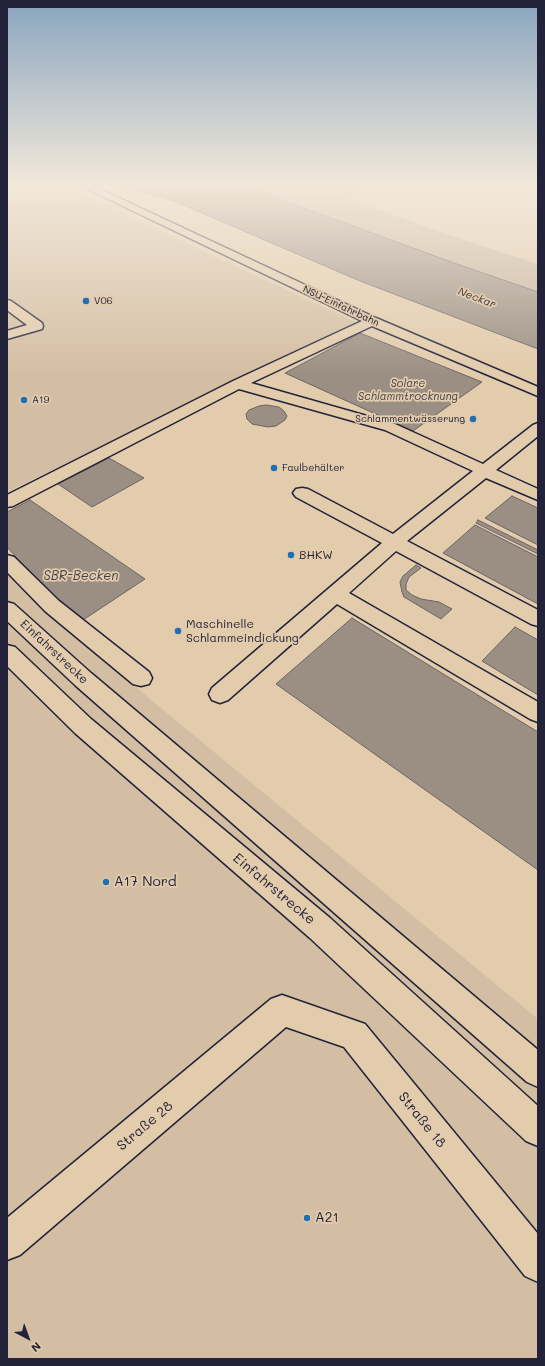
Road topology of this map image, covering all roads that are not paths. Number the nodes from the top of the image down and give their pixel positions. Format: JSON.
{"nodes":[{"id":1,"x":216,"y":248,"type":"edge"},
{"id":2,"x":7,"y":304,"type":"edge"},
{"id":3,"x":372,"y":321,"type":"junction"},
{"id":4,"x":7,"y":335,"type":"edge"},
{"id":5,"x":238,"y":384,"type":"junction"},
{"id":6,"x":538,"y":392,"type":"edge"},
{"id":7,"x":538,"y":428,"type":"edge"},
{"id":8,"x":485,"y":471,"type":"junction"},
{"id":9,"x":302,"y":493,"type":"dead end"},
{"id":10,"x":538,"y":495,"type":"edge"},
{"id":11,"x":7,"y":502,"type":"edge"},
{"id":12,"x":395,"y":542,"type":"junction"},
{"id":13,"x":7,"y":561,"type":"edge"},
{"id":14,"x":336,"y":594,"type":"junction"},
{"id":15,"x":7,"y":609,"type":"edge"},
{"id":16,"x":538,"y":620,"type":"edge"},
{"id":17,"x":7,"y":653,"type":"edge"},
{"id":18,"x":141,"y":678,"type":"dead end"},
{"id":19,"x":220,"y":694,"type":"dead end"},
{"id":20,"x":538,"y":712,"type":"edge"},
{"id":21,"x":282,"y":1010,"type":"joint"},
{"id":22,"x":538,"y":1071,"type":"edge"},
{"id":23,"x":538,"y":1129,"type":"edge"},
{"id":24,"x":7,"y":1242,"type":"edge"},
{"id":25,"x":538,"y":1263,"type":"edge"}],
"edges":[{"from":1,"to":3,"type":"street","name":"NSU-Einfahrbahn"},
{"from":2,"to":4,"type":"street"},
{"from":3,"to":5,"type":"street"},
{"from":3,"to":6,"type":"street","name":"NSU-Einfahrbahn"},
{"from":5,"to":8,"type":"street"},
{"from":5,"to":11,"type":"street"},
{"from":7,"to":8,"type":"street"},
{"from":8,"to":10,"type":"street"},
{"from":8,"to":12,"type":"street"},
{"from":9,"to":12,"type":"street"},
{"from":12,"to":14,"type":"street"},
{"from":12,"to":16,"type":"street"},
{"from":13,"to":18,"type":"street"},
{"from":14,"to":19,"type":"street"},
{"from":14,"to":20,"type":"street"},
{"from":15,"to":22,"type":"street","name":"Einfahrstrecke"},
{"from":17,"to":23,"type":"street","name":"Einfahrstrecke"},
{"from":21,"to":24,"type":"street","name":"Straße 28"},
{"from":21,"to":25,"type":"street","name":"Straße 18"}]}
